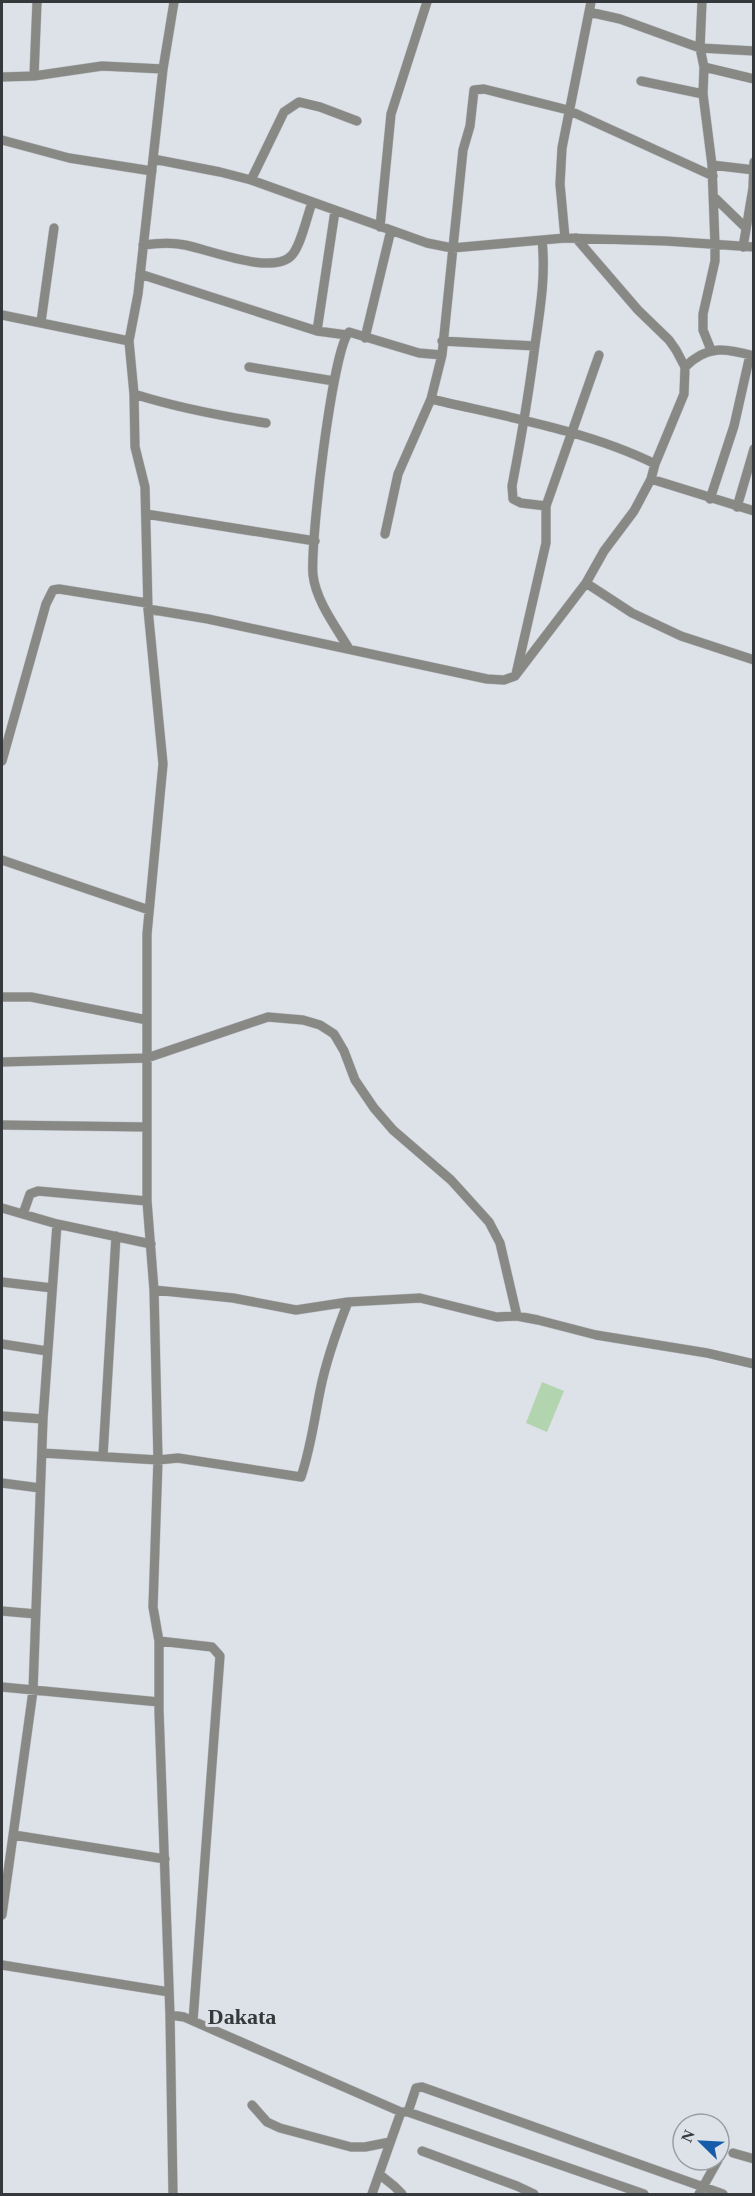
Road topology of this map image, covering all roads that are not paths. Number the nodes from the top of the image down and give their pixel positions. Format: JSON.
{"nodes":[{"id":1,"x":37,"y":2,"type":"edge"},
{"id":2,"x":174,"y":2,"type":"edge"},
{"id":3,"x":427,"y":2,"type":"edge"},
{"id":4,"x":591,"y":2,"type":"edge"},
{"id":5,"x":702,"y":2,"type":"edge"},
{"id":6,"x":589,"y":12,"type":"junction"},
{"id":7,"x":700,"y":48,"type":"junction"},
{"id":8,"x":753,"y":51,"type":"edge"},
{"id":9,"x":704,"y":67,"type":"junction"},
{"id":10,"x":164,"y":69,"type":"junction"},
{"id":11,"x":34,"y":76,"type":"junction"},
{"id":12,"x":2,"y":77,"type":"edge"},
{"id":13,"x":753,"y":79,"type":"edge"},
{"id":14,"x":641,"y":81,"type":"dead end"},
{"id":15,"x":703,"y":94,"type":"junction"},
{"id":16,"x":568,"y":110,"type":"junction"},
{"id":17,"x":357,"y":121,"type":"dead end"},
{"id":18,"x":2,"y":140,"type":"edge"},
{"id":19,"x":153,"y":159,"type":"junction"},
{"id":20,"x":712,"y":165,"type":"junction"},
{"id":21,"x":753,"y":167,"type":"edge"},
{"id":22,"x":152,"y":171,"type":"junction"},
{"id":23,"x":713,"y":176,"type":"junction"},
{"id":24,"x":252,"y":180,"type":"junction"},
{"id":25,"x":713,"y":196,"type":"junction"},
{"id":26,"x":312,"y":202,"type":"junction"},
{"id":27,"x":335,"y":211,"type":"junction"},
{"id":28,"x":380,"y":227,"type":"junction"},
{"id":29,"x":54,"y":228,"type":"dead end"},
{"id":30,"x":746,"y":228,"type":"junction"},
{"id":31,"x":391,"y":230,"type":"junction"},
{"id":32,"x":565,"y":238,"type":"junction"},
{"id":33,"x":576,"y":238,"type":"junction"},
{"id":34,"x":542,"y":240,"type":"junction"},
{"id":35,"x":143,"y":245,"type":"junction"},
{"id":36,"x":715,"y":245,"type":"junction"},
{"id":37,"x":753,"y":247,"type":"edge"},
{"id":38,"x":452,"y":248,"type":"junction"},
{"id":39,"x":743,"y":248,"type":"junction"},
{"id":40,"x":140,"y":274,"type":"junction"},
{"id":41,"x":2,"y":315,"type":"edge"},
{"id":42,"x":41,"y":322,"type":"junction"},
{"id":43,"x":317,"y":331,"type":"junction"},
{"id":44,"x":347,"y":335,"type":"junction"},
{"id":45,"x":365,"y":338,"type":"junction"},
{"id":46,"x":129,"y":341,"type":"junction"},
{"id":47,"x":442,"y":341,"type":"junction"},
{"id":48,"x":535,"y":346,"type":"junction"},
{"id":49,"x":711,"y":350,"type":"junction"},
{"id":50,"x":599,"y":355,"type":"dead end"},
{"id":51,"x":442,"y":356,"type":"junction"},
{"id":52,"x":752,"y":356,"type":"edge"},
{"id":53,"x":249,"y":367,"type":"dead end"},
{"id":54,"x":685,"y":367,"type":"junction"},
{"id":55,"x":334,"y":381,"type":"junction"},
{"id":56,"x":134,"y":394,"type":"junction"},
{"id":57,"x":431,"y":399,"type":"junction"},
{"id":58,"x":524,"y":421,"type":"junction"},
{"id":59,"x":266,"y":423,"type":"dead end"},
{"id":60,"x":572,"y":434,"type":"junction"},
{"id":61,"x":753,"y":449,"type":"edge"},
{"id":62,"x":655,"y":464,"type":"junction"},
{"id":63,"x":651,"y":479,"type":"junction"},
{"id":64,"x":710,"y":499,"type":"junction"},
{"id":65,"x":546,"y":507,"type":"junction"},
{"id":66,"x":736,"y":507,"type":"junction"},
{"id":67,"x":753,"y":511,"type":"edge"},
{"id":68,"x":146,"y":514,"type":"junction"},
{"id":69,"x":385,"y":534,"type":"dead end"},
{"id":70,"x":315,"y":541,"type":"junction"},
{"id":71,"x":586,"y":584,"type":"junction"},
{"id":72,"x":148,"y":606,"type":"junction"},
{"id":73,"x":349,"y":649,"type":"junction"},
{"id":74,"x":753,"y":660,"type":"edge"},
{"id":75,"x":515,"y":676,"type":"junction"},
{"id":76,"x":2,"y":761,"type":"edge"},
{"id":77,"x":2,"y":860,"type":"edge"},
{"id":78,"x":149,"y":910,"type":"junction"},
{"id":79,"x":2,"y":997,"type":"edge"},
{"id":80,"x":147,"y":1020,"type":"junction"},
{"id":81,"x":147,"y":1058,"type":"junction"},
{"id":82,"x":2,"y":1062,"type":"edge"},
{"id":83,"x":2,"y":1125,"type":"edge"},
{"id":84,"x":147,"y":1127,"type":"junction"},
{"id":85,"x":147,"y":1201,"type":"junction"},
{"id":86,"x":2,"y":1208,"type":"edge"},
{"id":87,"x":23,"y":1214,"type":"junction"},
{"id":88,"x":57,"y":1224,"type":"junction"},
{"id":89,"x":116,"y":1236,"type":"junction"},
{"id":90,"x":151,"y":1244,"type":"junction"},
{"id":91,"x":2,"y":1282,"type":"edge"},
{"id":92,"x":52,"y":1288,"type":"junction"},
{"id":93,"x":154,"y":1290,"type":"junction"},
{"id":94,"x":348,"y":1302,"type":"junction"},
{"id":95,"x":517,"y":1316,"type":"junction"},
{"id":96,"x":2,"y":1344,"type":"edge"},
{"id":97,"x":47,"y":1351,"type":"junction"},
{"id":98,"x":753,"y":1364,"type":"edge"},
{"id":99,"x":2,"y":1416,"type":"edge"},
{"id":100,"x":43,"y":1419,"type":"junction"},
{"id":101,"x":42,"y":1453,"type":"junction"},
{"id":102,"x":103,"y":1456,"type":"junction"},
{"id":103,"x":158,"y":1460,"type":"junction"},
{"id":104,"x":2,"y":1484,"type":"edge"},
{"id":105,"x":40,"y":1488,"type":"junction"},
{"id":106,"x":2,"y":1611,"type":"edge"},
{"id":107,"x":36,"y":1614,"type":"junction"},
{"id":108,"x":159,"y":1641,"type":"junction"},
{"id":109,"x":2,"y":1687,"type":"edge"},
{"id":110,"x":33,"y":1691,"type":"junction"},
{"id":111,"x":159,"y":1702,"type":"junction"},
{"id":112,"x":14,"y":1835,"type":"junction"},
{"id":113,"x":165,"y":1859,"type":"junction"},
{"id":114,"x":2,"y":1915,"type":"edge"},
{"id":115,"x":2,"y":1965,"type":"edge"},
{"id":116,"x":169,"y":1992,"type":"junction"},
{"id":117,"x":170,"y":2015,"type":"junction"},
{"id":118,"x":193,"y":2020,"type":"junction"},
{"id":119,"x":252,"y":2105,"type":"dead end"},
{"id":120,"x":404,"y":2112,"type":"junction"},
{"id":121,"x":390,"y":2142,"type":"junction"},
{"id":122,"x":422,"y":2151,"type":"dead end"},
{"id":123,"x":733,"y":2153,"type":"dead end"},
{"id":124,"x":753,"y":2159,"type":"edge"},
{"id":125,"x":711,"y":2172,"type":"edge"},
{"id":126,"x":379,"y":2174,"type":"junction"},
{"id":127,"x":701,"y":2191,"type":"edge"},
{"id":128,"x":174,"y":2194,"type":"edge"},
{"id":129,"x":372,"y":2194,"type":"edge"},
{"id":130,"x":402,"y":2194,"type":"edge"},
{"id":131,"x":534,"y":2194,"type":"edge"},
{"id":132,"x":644,"y":2194,"type":"edge"},
{"id":133,"x":723,"y":2194,"type":"edge"}],
"edges":[{"from":1,"to":11,"type":"street"},
{"from":2,"to":10,"type":"street"},
{"from":3,"to":28,"type":"street"},
{"from":4,"to":6,"type":"street"},
{"from":5,"to":7,"type":"street"},
{"from":6,"to":7,"type":"street"},
{"from":6,"to":16,"type":"street"},
{"from":7,"to":8,"type":"street"},
{"from":7,"to":9,"type":"street"},
{"from":9,"to":13,"type":"street"},
{"from":9,"to":15,"type":"street"},
{"from":10,"to":11,"type":"street"},
{"from":10,"to":19,"type":"street"},
{"from":11,"to":12,"type":"street"},
{"from":14,"to":15,"type":"street"},
{"from":15,"to":20,"type":"street"},
{"from":16,"to":23,"type":"street"},
{"from":16,"to":32,"type":"street"},
{"from":16,"to":38,"type":"street"},
{"from":17,"to":24,"type":"street"},
{"from":18,"to":22,"type":"street"},
{"from":19,"to":22,"type":"street"},
{"from":19,"to":24,"type":"street"},
{"from":20,"to":21,"type":"street"},
{"from":20,"to":23,"type":"street"},
{"from":21,"to":30,"type":"street"},
{"from":22,"to":35,"type":"street"},
{"from":23,"to":25,"type":"street"},
{"from":24,"to":26,"type":"street"},
{"from":25,"to":30,"type":"street"},
{"from":25,"to":36,"type":"street"},
{"from":26,"to":27,"type":"street"},
{"from":26,"to":35,"type":"street"},
{"from":27,"to":28,"type":"street"},
{"from":27,"to":43,"type":"street"},
{"from":28,"to":31,"type":"street"},
{"from":29,"to":42,"type":"street"},
{"from":30,"to":39,"type":"street"},
{"from":31,"to":38,"type":"street"},
{"from":31,"to":45,"type":"street"},
{"from":32,"to":33,"type":"street"},
{"from":32,"to":34,"type":"street"},
{"from":33,"to":36,"type":"street"},
{"from":33,"to":54,"type":"street"},
{"from":34,"to":38,"type":"street"},
{"from":34,"to":48,"type":"street"},
{"from":35,"to":40,"type":"street"},
{"from":36,"to":39,"type":"street"},
{"from":36,"to":49,"type":"street"},
{"from":37,"to":39,"type":"street"},
{"from":38,"to":47,"type":"street"},
{"from":40,"to":43,"type":"street"},
{"from":40,"to":46,"type":"street"},
{"from":41,"to":42,"type":"street"},
{"from":42,"to":46,"type":"street"},
{"from":43,"to":44,"type":"street"},
{"from":44,"to":45,"type":"street"},
{"from":44,"to":55,"type":"street"},
{"from":45,"to":51,"type":"street"},
{"from":46,"to":56,"type":"street"},
{"from":47,"to":48,"type":"street"},
{"from":47,"to":51,"type":"street"},
{"from":48,"to":58,"type":"street"},
{"from":49,"to":52,"type":"street"},
{"from":49,"to":54,"type":"street"},
{"from":50,"to":60,"type":"street"},
{"from":51,"to":57,"type":"street"},
{"from":52,"to":64,"type":"street"},
{"from":53,"to":55,"type":"street"},
{"from":54,"to":62,"type":"street"},
{"from":55,"to":70,"type":"street"},
{"from":56,"to":59,"type":"street"},
{"from":56,"to":68,"type":"street"},
{"from":57,"to":58,"type":"street"},
{"from":57,"to":69,"type":"street"},
{"from":58,"to":60,"type":"street"},
{"from":58,"to":65,"type":"street"},
{"from":60,"to":62,"type":"street"},
{"from":60,"to":65,"type":"street"},
{"from":61,"to":66,"type":"street"},
{"from":62,"to":63,"type":"street"},
{"from":63,"to":64,"type":"street"},
{"from":63,"to":71,"type":"street"},
{"from":64,"to":66,"type":"street"},
{"from":65,"to":75,"type":"street"},
{"from":66,"to":67,"type":"street"},
{"from":68,"to":70,"type":"street"},
{"from":68,"to":72,"type":"street"},
{"from":70,"to":73,"type":"street"},
{"from":71,"to":74,"type":"street"},
{"from":71,"to":75,"type":"street"},
{"from":72,"to":73,"type":"street"},
{"from":72,"to":76,"type":"street"},
{"from":72,"to":78,"type":"street"},
{"from":73,"to":75,"type":"street"},
{"from":77,"to":78,"type":"street"},
{"from":78,"to":80,"type":"street"},
{"from":79,"to":80,"type":"street"},
{"from":80,"to":81,"type":"street"},
{"from":81,"to":82,"type":"street"},
{"from":81,"to":84,"type":"street"},
{"from":81,"to":95,"type":"street"},
{"from":83,"to":84,"type":"street"},
{"from":84,"to":85,"type":"street"},
{"from":85,"to":87,"type":"street"},
{"from":85,"to":90,"type":"street"},
{"from":86,"to":87,"type":"street"},
{"from":87,"to":88,"type":"street"},
{"from":88,"to":89,"type":"street"},
{"from":88,"to":92,"type":"street"},
{"from":89,"to":90,"type":"street"},
{"from":89,"to":102,"type":"street"},
{"from":90,"to":93,"type":"street"},
{"from":91,"to":92,"type":"street"},
{"from":92,"to":97,"type":"street"},
{"from":93,"to":94,"type":"street"},
{"from":93,"to":103,"type":"street"},
{"from":94,"to":95,"type":"street"},
{"from":94,"to":103,"type":"street"},
{"from":95,"to":98,"type":"street"},
{"from":96,"to":97,"type":"street"},
{"from":97,"to":100,"type":"street"},
{"from":99,"to":100,"type":"street"},
{"from":100,"to":101,"type":"street"},
{"from":101,"to":102,"type":"street"},
{"from":101,"to":105,"type":"street"},
{"from":102,"to":103,"type":"street"},
{"from":103,"to":108,"type":"street"},
{"from":104,"to":105,"type":"street"},
{"from":105,"to":107,"type":"street"},
{"from":106,"to":107,"type":"street"},
{"from":107,"to":110,"type":"street"},
{"from":108,"to":111,"type":"street"},
{"from":108,"to":118,"type":"street"},
{"from":109,"to":110,"type":"street"},
{"from":110,"to":111,"type":"street"},
{"from":110,"to":112,"type":"street"},
{"from":111,"to":113,"type":"street"},
{"from":112,"to":113,"type":"street"},
{"from":112,"to":114,"type":"street"},
{"from":113,"to":116,"type":"street"},
{"from":115,"to":116,"type":"street"},
{"from":116,"to":117,"type":"street"},
{"from":117,"to":118,"type":"street"},
{"from":117,"to":128,"type":"street"},
{"from":118,"to":120,"type":"street"},
{"from":119,"to":121,"type":"street"},
{"from":120,"to":121,"type":"street"},
{"from":120,"to":127,"type":"street"},
{"from":120,"to":132,"type":"street"},
{"from":121,"to":126,"type":"street"},
{"from":122,"to":131,"type":"street"},
{"from":123,"to":124,"type":"street"},
{"from":125,"to":127,"type":"street"},
{"from":126,"to":129,"type":"street"},
{"from":126,"to":130,"type":"street"},
{"from":127,"to":133,"type":"street"}]}
